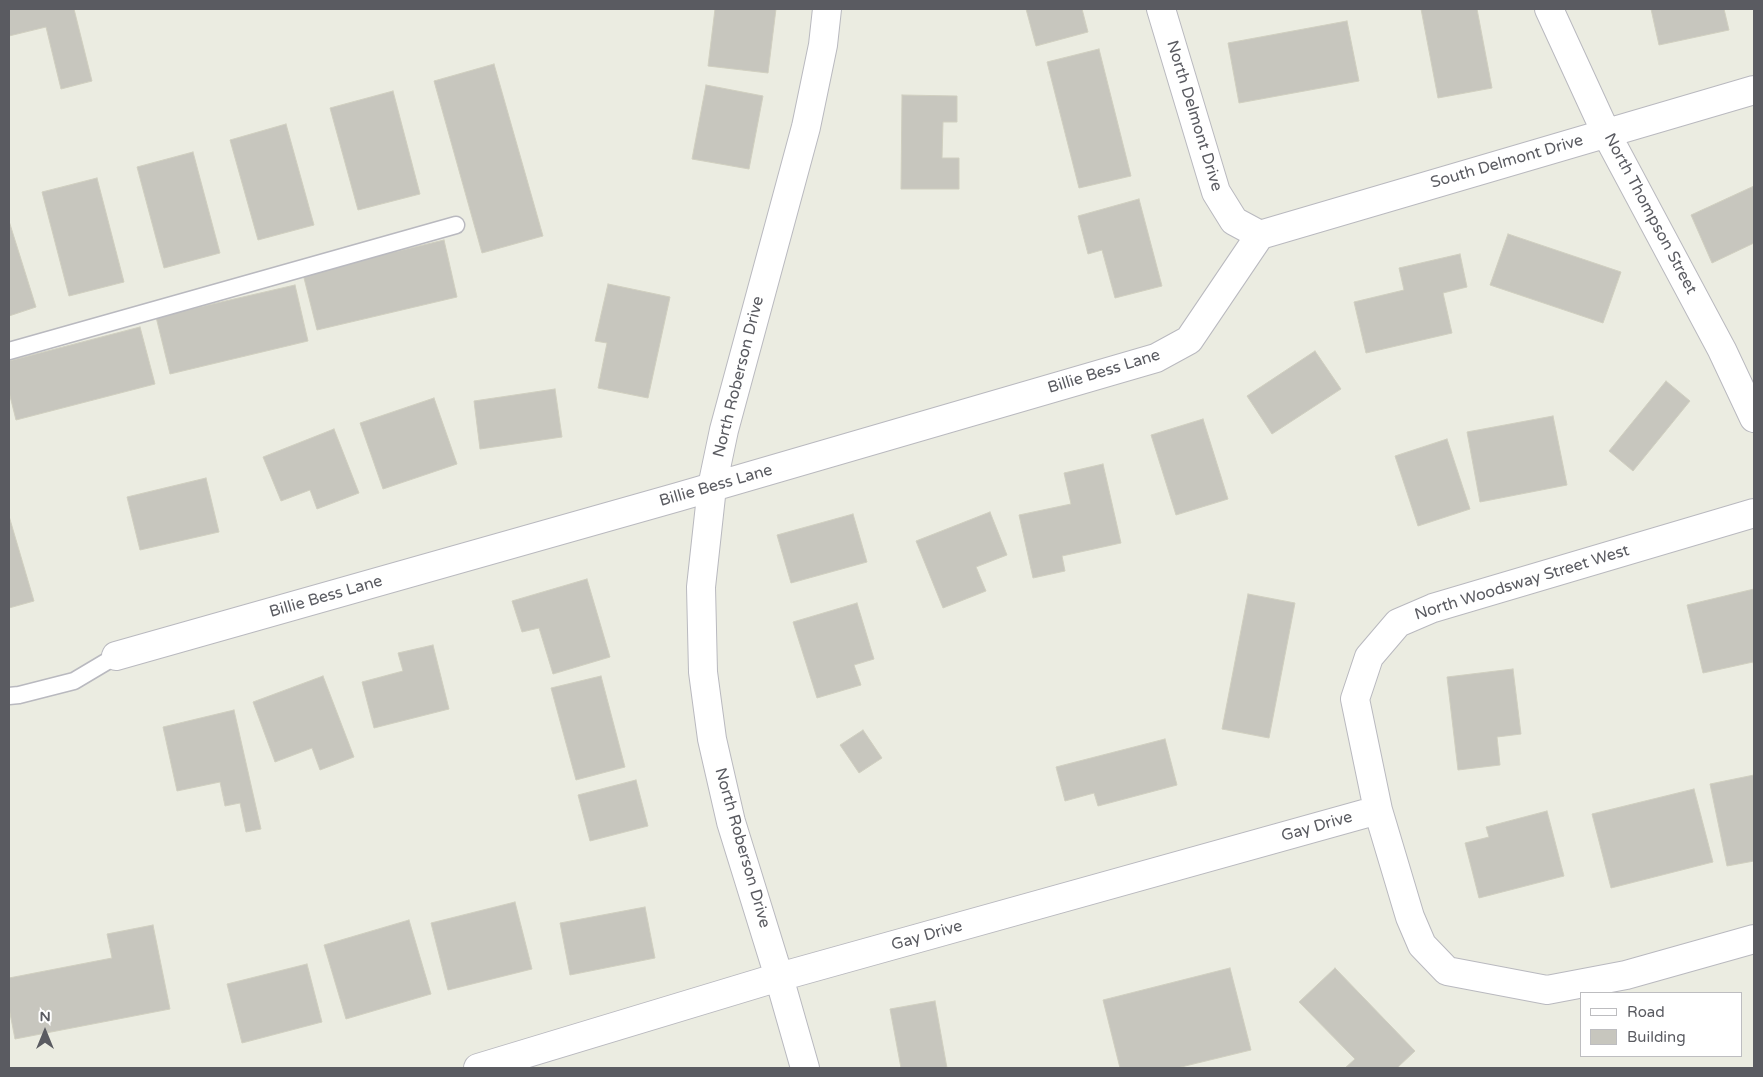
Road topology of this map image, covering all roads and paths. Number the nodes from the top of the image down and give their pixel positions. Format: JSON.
{"nodes":[{"id":1,"x":827,"y":9,"type":"edge"},
{"id":2,"x":1161,"y":9,"type":"edge"},
{"id":3,"x":1549,"y":9,"type":"edge"},
{"id":4,"x":1754,"y":90,"type":"edge"},
{"id":5,"x":1606,"y":133,"type":"junction"},
{"id":6,"x":456,"y":225,"type":"dead end"},
{"id":7,"x":1260,"y":235,"type":"junction"},
{"id":8,"x":9,"y":351,"type":"edge"},
{"id":9,"x":1754,"y":418,"type":"edge"},
{"id":10,"x":712,"y":487,"type":"junction"},
{"id":11,"x":1754,"y":513,"type":"edge"},
{"id":12,"x":116,"y":656,"type":"joint"},
{"id":13,"x":9,"y":696,"type":"edge"},
{"id":14,"x":1378,"y":810,"type":"junction"},
{"id":15,"x":1754,"y":938,"type":"edge"},
{"id":16,"x":779,"y":977,"type":"junction"},
{"id":17,"x":478,"y":1068,"type":"edge"},
{"id":18,"x":805,"y":1068,"type":"edge"}],
"edges":[{"from":1,"to":10,"type":"street","name":"North Roberson Drive"},
{"from":2,"to":7,"type":"street","name":"North Delmont Drive"},
{"from":3,"to":5,"type":"street","name":"North Thompson Street"},
{"from":4,"to":5,"type":"street","name":"South Delmont Drive"},
{"from":5,"to":7,"type":"street","name":"South Delmont Drive"},
{"from":5,"to":9,"type":"street","name":"North Thompson Street"},
{"from":6,"to":8,"type":"lane"},
{"from":7,"to":10,"type":"street","name":"Billie Bess Lane"},
{"from":10,"to":12,"type":"street","name":"Billie Bess Lane"},
{"from":10,"to":16,"type":"street","name":"North Roberson Drive"},
{"from":11,"to":14,"type":"street","name":"North Woodsway Street West"},
{"from":12,"to":13,"type":"lane"},
{"from":14,"to":15,"type":"street","name":"North Woodsway Street West"},
{"from":14,"to":16,"type":"street","name":"Gay Drive"},
{"from":16,"to":17,"type":"street","name":"Gay Drive"},
{"from":16,"to":18,"type":"street","name":"North Roberson Drive"}]}
